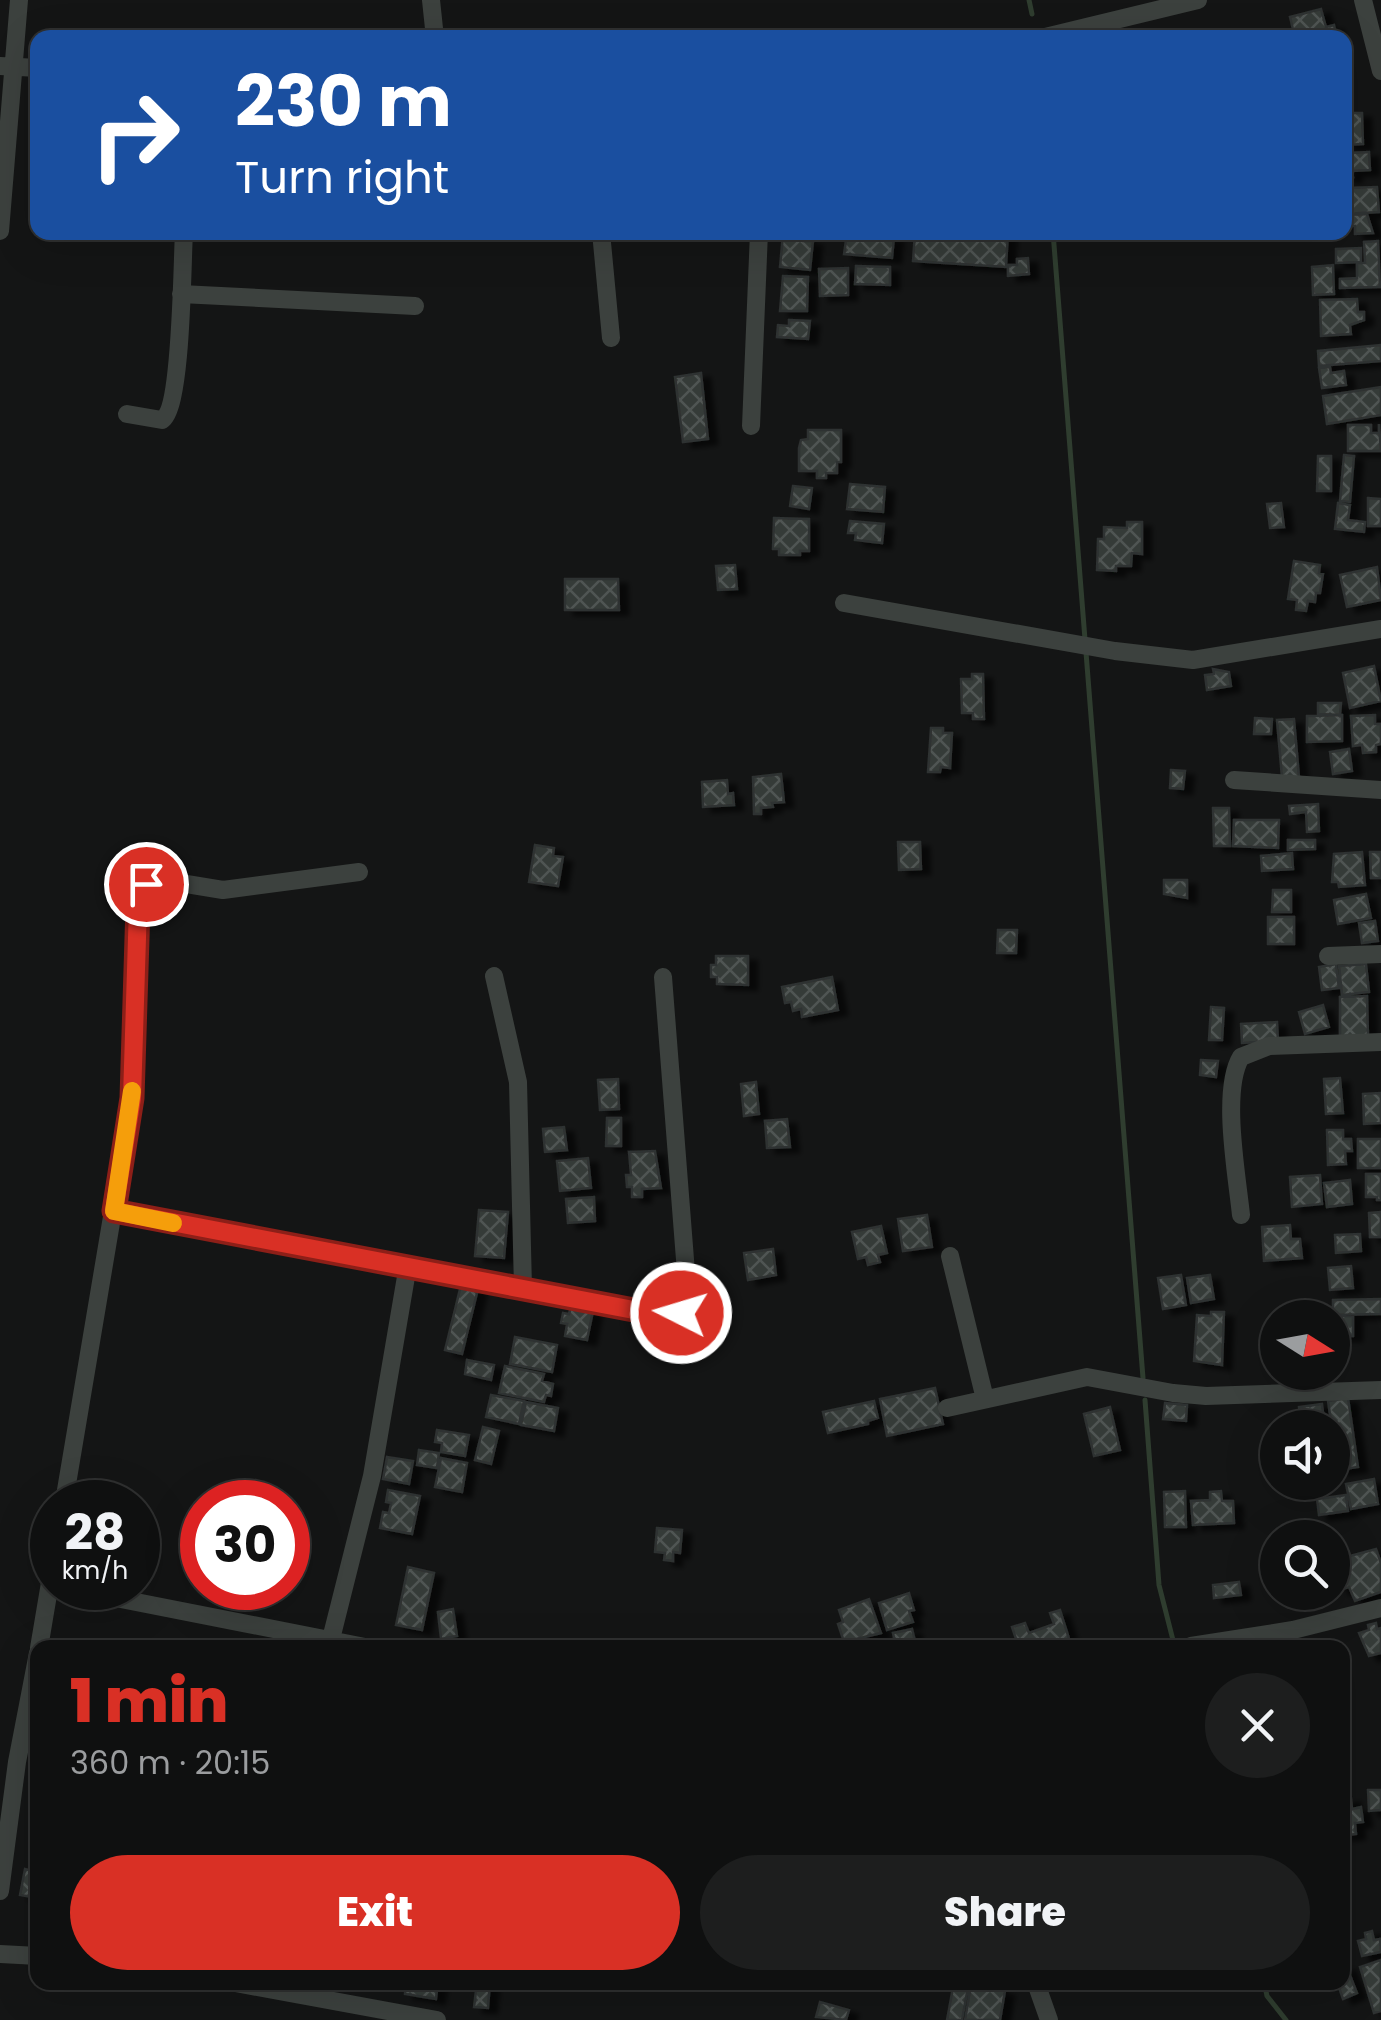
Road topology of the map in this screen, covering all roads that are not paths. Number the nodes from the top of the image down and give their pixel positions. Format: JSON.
{"nodes":[{"id":1,"x":19,"y":0,"type":"edge"},
{"id":2,"x":431,"y":0,"type":"edge"},
{"id":3,"x":1198,"y":0,"type":"edge"},
{"id":4,"x":1363,"y":0,"type":"edge"},
{"id":5,"x":434,"y":30,"type":"edge"},
{"id":6,"x":1074,"y":30,"type":"edge"},
{"id":7,"x":6,"y":67,"type":"edge"},
{"id":8,"x":1381,"y":71,"type":"edge"},
{"id":9,"x":0,"y":231,"type":"edge"},
{"id":10,"x":183,"y":240,"type":"edge"},
{"id":11,"x":603,"y":240,"type":"edge"},
{"id":12,"x":759,"y":240,"type":"edge"},
{"id":13,"x":180,"y":294,"type":"junction"},
{"id":14,"x":415,"y":306,"type":"dead end"},
{"id":15,"x":611,"y":338,"type":"dead end"},
{"id":16,"x":127,"y":414,"type":"dead end"},
{"id":17,"x":751,"y":426,"type":"dead end"},
{"id":18,"x":844,"y":603,"type":"dead end"},
{"id":19,"x":1381,"y":629,"type":"edge"},
{"id":20,"x":1234,"y":780,"type":"dead end"},
{"id":21,"x":1381,"y":790,"type":"edge"},
{"id":22,"x":359,"y":872,"type":"dead end"},
{"id":23,"x":1381,"y":954,"type":"edge"},
{"id":24,"x":1328,"y":956,"type":"dead end"},
{"id":25,"x":494,"y":976,"type":"dead end"},
{"id":26,"x":663,"y":977,"type":"dead end"},
{"id":27,"x":1381,"y":1042,"type":"edge"},
{"id":28,"x":114,"y":1211,"type":"junction"},
{"id":29,"x":1241,"y":1215,"type":"dead end"},
{"id":30,"x":950,"y":1256,"type":"dead end"},
{"id":31,"x":408,"y":1265,"type":"junction"},
{"id":32,"x":523,"y":1288,"type":"junction"},
{"id":33,"x":1381,"y":1390,"type":"edge"},
{"id":34,"x":984,"y":1399,"type":"junction"},
{"id":35,"x":947,"y":1408,"type":"dead end"},
{"id":36,"x":68,"y":1480,"type":"edge"},
{"id":37,"x":160,"y":1604,"type":"edge"},
{"id":38,"x":1381,"y":1608,"type":"edge"},
{"id":39,"x":48,"y":1610,"type":"edge"},
{"id":40,"x":331,"y":1639,"type":"junction"},
{"id":41,"x":40,"y":1640,"type":"edge"},
{"id":42,"x":335,"y":1640,"type":"edge"},
{"id":43,"x":1229,"y":1640,"type":"edge"},
{"id":44,"x":30,"y":1695,"type":"edge"},
{"id":45,"x":18,"y":1762,"type":"junction"},
{"id":46,"x":30,"y":1764,"type":"edge"},
{"id":47,"x":0,"y":1892,"type":"edge"},
{"id":48,"x":0,"y":1954,"type":"edge"},
{"id":49,"x":30,"y":1956,"type":"edge"},
{"id":50,"x":274,"y":1990,"type":"edge"},
{"id":51,"x":1038,"y":1990,"type":"edge"},
{"id":52,"x":437,"y":2020,"type":"edge"},
{"id":53,"x":1049,"y":2020,"type":"edge"}],
"edges":[{"from":1,"to":7,"type":"street"},
{"from":2,"to":5,"type":"street"},
{"from":3,"to":6,"type":"street"},
{"from":4,"to":8,"type":"street"},
{"from":7,"to":9,"type":"street"},
{"from":10,"to":13,"type":"street"},
{"from":11,"to":15,"type":"street"},
{"from":12,"to":17,"type":"street"},
{"from":13,"to":14,"type":"street"},
{"from":13,"to":16,"type":"street"},
{"from":18,"to":19,"type":"street"},
{"from":20,"to":21,"type":"street"},
{"from":22,"to":28,"type":"street"},
{"from":23,"to":24,"type":"street"},
{"from":25,"to":32,"type":"street"},
{"from":26,"to":32,"type":"street"},
{"from":27,"to":29,"type":"street"},
{"from":28,"to":31,"type":"street"},
{"from":28,"to":36,"type":"street"},
{"from":30,"to":34,"type":"street"},
{"from":31,"to":32,"type":"street"},
{"from":31,"to":40,"type":"street"},
{"from":33,"to":34,"type":"street"},
{"from":34,"to":35,"type":"street"},
{"from":37,"to":40,"type":"street"},
{"from":38,"to":43,"type":"street"},
{"from":39,"to":41,"type":"street"},
{"from":40,"to":42,"type":"street"},
{"from":44,"to":45,"type":"street"},
{"from":45,"to":46,"type":"street"},
{"from":45,"to":47,"type":"street"},
{"from":48,"to":49,"type":"street"},
{"from":50,"to":52,"type":"street"},
{"from":51,"to":53,"type":"street"}]}
